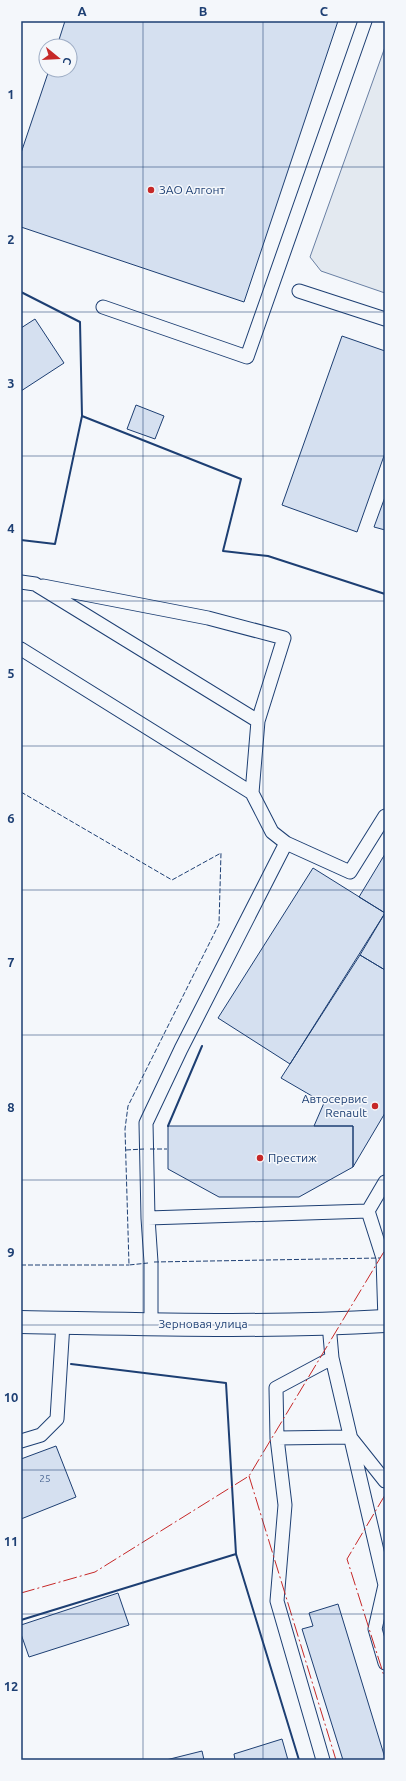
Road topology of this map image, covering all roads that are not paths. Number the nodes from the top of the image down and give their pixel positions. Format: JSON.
{"nodes":[{"id":1,"x":364,"y":21,"type":"edge"},
{"id":2,"x":299,"y":290,"type":"dead end"},
{"id":3,"x":103,"y":307,"type":"dead end"},
{"id":4,"x":385,"y":319,"type":"edge"},
{"id":5,"x":21,"y":582,"type":"edge"},
{"id":6,"x":35,"y":584,"type":"junction"},
{"id":7,"x":21,"y":649,"type":"edge"},
{"id":8,"x":258,"y":722,"type":"junction"},
{"id":9,"x":252,"y":793,"type":"junction"},
{"id":10,"x":385,"y":816,"type":"edge"},
{"id":11,"x":286,"y":843,"type":"junction"},
{"id":12,"x":385,"y":1182,"type":"edge"},
{"id":13,"x":368,"y":1211,"type":"junction"},
{"id":14,"x":148,"y":1218,"type":"junction"},
{"id":15,"x":385,"y":1321,"type":"edge"},
{"id":16,"x":21,"y":1322,"type":"edge"},
{"id":17,"x":63,"y":1323,"type":"junction"},
{"id":18,"x":151,"y":1324,"type":"junction"},
{"id":19,"x":329,"y":1324,"type":"junction"},
{"id":20,"x":332,"y":1358,"type":"junction"},
{"id":21,"x":350,"y":1437,"type":"junction"},
{"id":22,"x":277,"y":1438,"type":"junction"},
{"id":23,"x":21,"y":1441,"type":"edge"},
{"id":24,"x":385,"y":1481,"type":"edge"},
{"id":25,"x":385,"y":1585,"type":"edge"},
{"id":26,"x":385,"y":1663,"type":"edge"},
{"id":27,"x":323,"y":1760,"type":"edge"}],
"edges":[{"from":1,"to":3,"type":"lane"},
{"from":2,"to":4,"type":"lane"},
{"from":5,"to":6,"type":"lane"},
{"from":6,"to":8,"type":"lane"},
{"from":6,"to":8,"type":"lane"},
{"from":7,"to":9,"type":"lane"},
{"from":8,"to":9,"type":"lane"},
{"from":9,"to":11,"type":"lane"},
{"from":10,"to":11,"type":"lane"},
{"from":11,"to":14,"type":"lane"},
{"from":12,"to":13,"type":"lane"},
{"from":13,"to":14,"type":"lane"},
{"from":13,"to":15,"type":"lane"},
{"from":14,"to":18,"type":"lane"},
{"from":15,"to":19,"type":"main road","name":"Зерновая улица"},
{"from":16,"to":17,"type":"main road","name":"Зерновая улица"},
{"from":17,"to":18,"type":"main road","name":"Зерновая улица"},
{"from":17,"to":23,"type":"lane"},
{"from":18,"to":19,"type":"main road","name":"Зерновая улица"},
{"from":19,"to":20,"type":"lane"},
{"from":20,"to":21,"type":"lane"},
{"from":20,"to":22,"type":"lane"},
{"from":21,"to":22,"type":"lane"},
{"from":21,"to":24,"type":"lane"},
{"from":21,"to":25,"type":"lane"},
{"from":22,"to":27,"type":"lane"},
{"from":25,"to":26,"type":"lane"}]}
